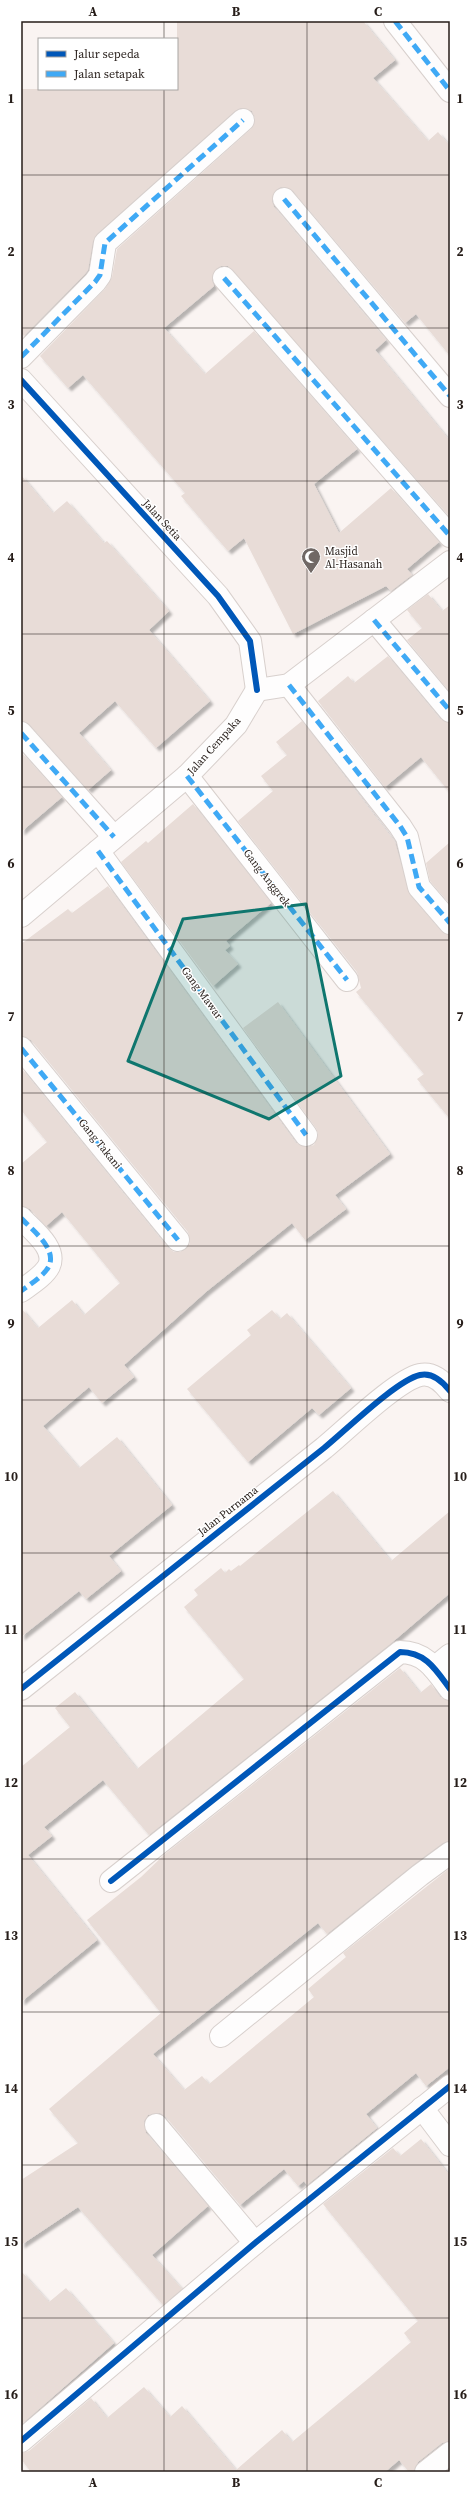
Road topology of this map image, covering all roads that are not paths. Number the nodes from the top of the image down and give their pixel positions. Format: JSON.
{"nodes":[{"id":1,"x":395,"y":21,"type":"edge"},
{"id":2,"x":450,"y":91,"type":"edge"},
{"id":3,"x":243,"y":120,"type":"dead end"},
{"id":4,"x":284,"y":199,"type":"dead end"},
{"id":5,"x":224,"y":278,"type":"dead end"},
{"id":6,"x":21,"y":357,"type":"edge"},
{"id":7,"x":21,"y":380,"type":"edge"},
{"id":8,"x":450,"y":396,"type":"edge"},
{"id":9,"x":450,"y":536,"type":"edge"},
{"id":10,"x":450,"y":562,"type":"edge"},
{"id":11,"x":374,"y":620,"type":"junction"},
{"id":12,"x":289,"y":685,"type":"junction"},
{"id":13,"x":258,"y":690,"type":"junction"},
{"id":14,"x":450,"y":711,"type":"edge"},
{"id":15,"x":21,"y":733,"type":"edge"},
{"id":16,"x":187,"y":776,"type":"junction"},
{"id":17,"x":106,"y":844,"type":"junction"},
{"id":18,"x":21,"y":916,"type":"edge"},
{"id":19,"x":450,"y":923,"type":"edge"},
{"id":20,"x":347,"y":980,"type":"dead end"},
{"id":21,"x":21,"y":1048,"type":"edge"},
{"id":22,"x":306,"y":1135,"type":"dead end"},
{"id":23,"x":21,"y":1218,"type":"edge"},
{"id":24,"x":178,"y":1240,"type":"dead end"},
{"id":25,"x":21,"y":1291,"type":"edge"},
{"id":26,"x":450,"y":1391,"type":"edge"},
{"id":27,"x":442,"y":1661,"type":"edge"},
{"id":28,"x":21,"y":1688,"type":"edge"},
{"id":29,"x":450,"y":1689,"type":"edge"},
{"id":30,"x":450,"y":1853,"type":"edge"},
{"id":31,"x":111,"y":1881,"type":"dead end"},
{"id":32,"x":221,"y":2036,"type":"dead end"},
{"id":33,"x":450,"y":2086,"type":"edge"},
{"id":34,"x":422,"y":2108,"type":"junction"},
{"id":35,"x":156,"y":2125,"type":"dead end"},
{"id":36,"x":450,"y":2145,"type":"edge"},
{"id":37,"x":255,"y":2243,"type":"junction"},
{"id":38,"x":21,"y":2441,"type":"edge"},
{"id":39,"x":450,"y":2454,"type":"edge"},
{"id":40,"x":426,"y":2472,"type":"edge"}],
"edges":[{"from":1,"to":2,"type":"street"},
{"from":3,"to":6,"type":"street"},
{"from":4,"to":8,"type":"street"},
{"from":5,"to":9,"type":"street"},
{"from":7,"to":13,"type":"street","name":"Jalan Setia"},
{"from":10,"to":11,"type":"street"},
{"from":11,"to":12,"type":"street"},
{"from":11,"to":14,"type":"street"},
{"from":12,"to":13,"type":"street"},
{"from":12,"to":19,"type":"street"},
{"from":13,"to":16,"type":"street","name":"Jalan Cempaka"},
{"from":15,"to":17,"type":"street","name":"Gang Mawar"},
{"from":16,"to":17,"type":"street","name":"Jalan Cempaka"},
{"from":16,"to":20,"type":"street","name":"Gang Anggrek"},
{"from":17,"to":18,"type":"street","name":"Jalan Cempaka"},
{"from":17,"to":22,"type":"street","name":"Gang Mawar"},
{"from":21,"to":24,"type":"street","name":"Gang Takani"},
{"from":23,"to":25,"type":"street"},
{"from":26,"to":28,"type":"street","name":"Jalan Purnama"},
{"from":27,"to":29,"type":"street"},
{"from":27,"to":31,"type":"street"},
{"from":30,"to":32,"type":"street"},
{"from":33,"to":34,"type":"street"},
{"from":34,"to":36,"type":"street"},
{"from":34,"to":37,"type":"street"},
{"from":35,"to":37,"type":"street"},
{"from":37,"to":38,"type":"street"},
{"from":39,"to":40,"type":"street"}]}
